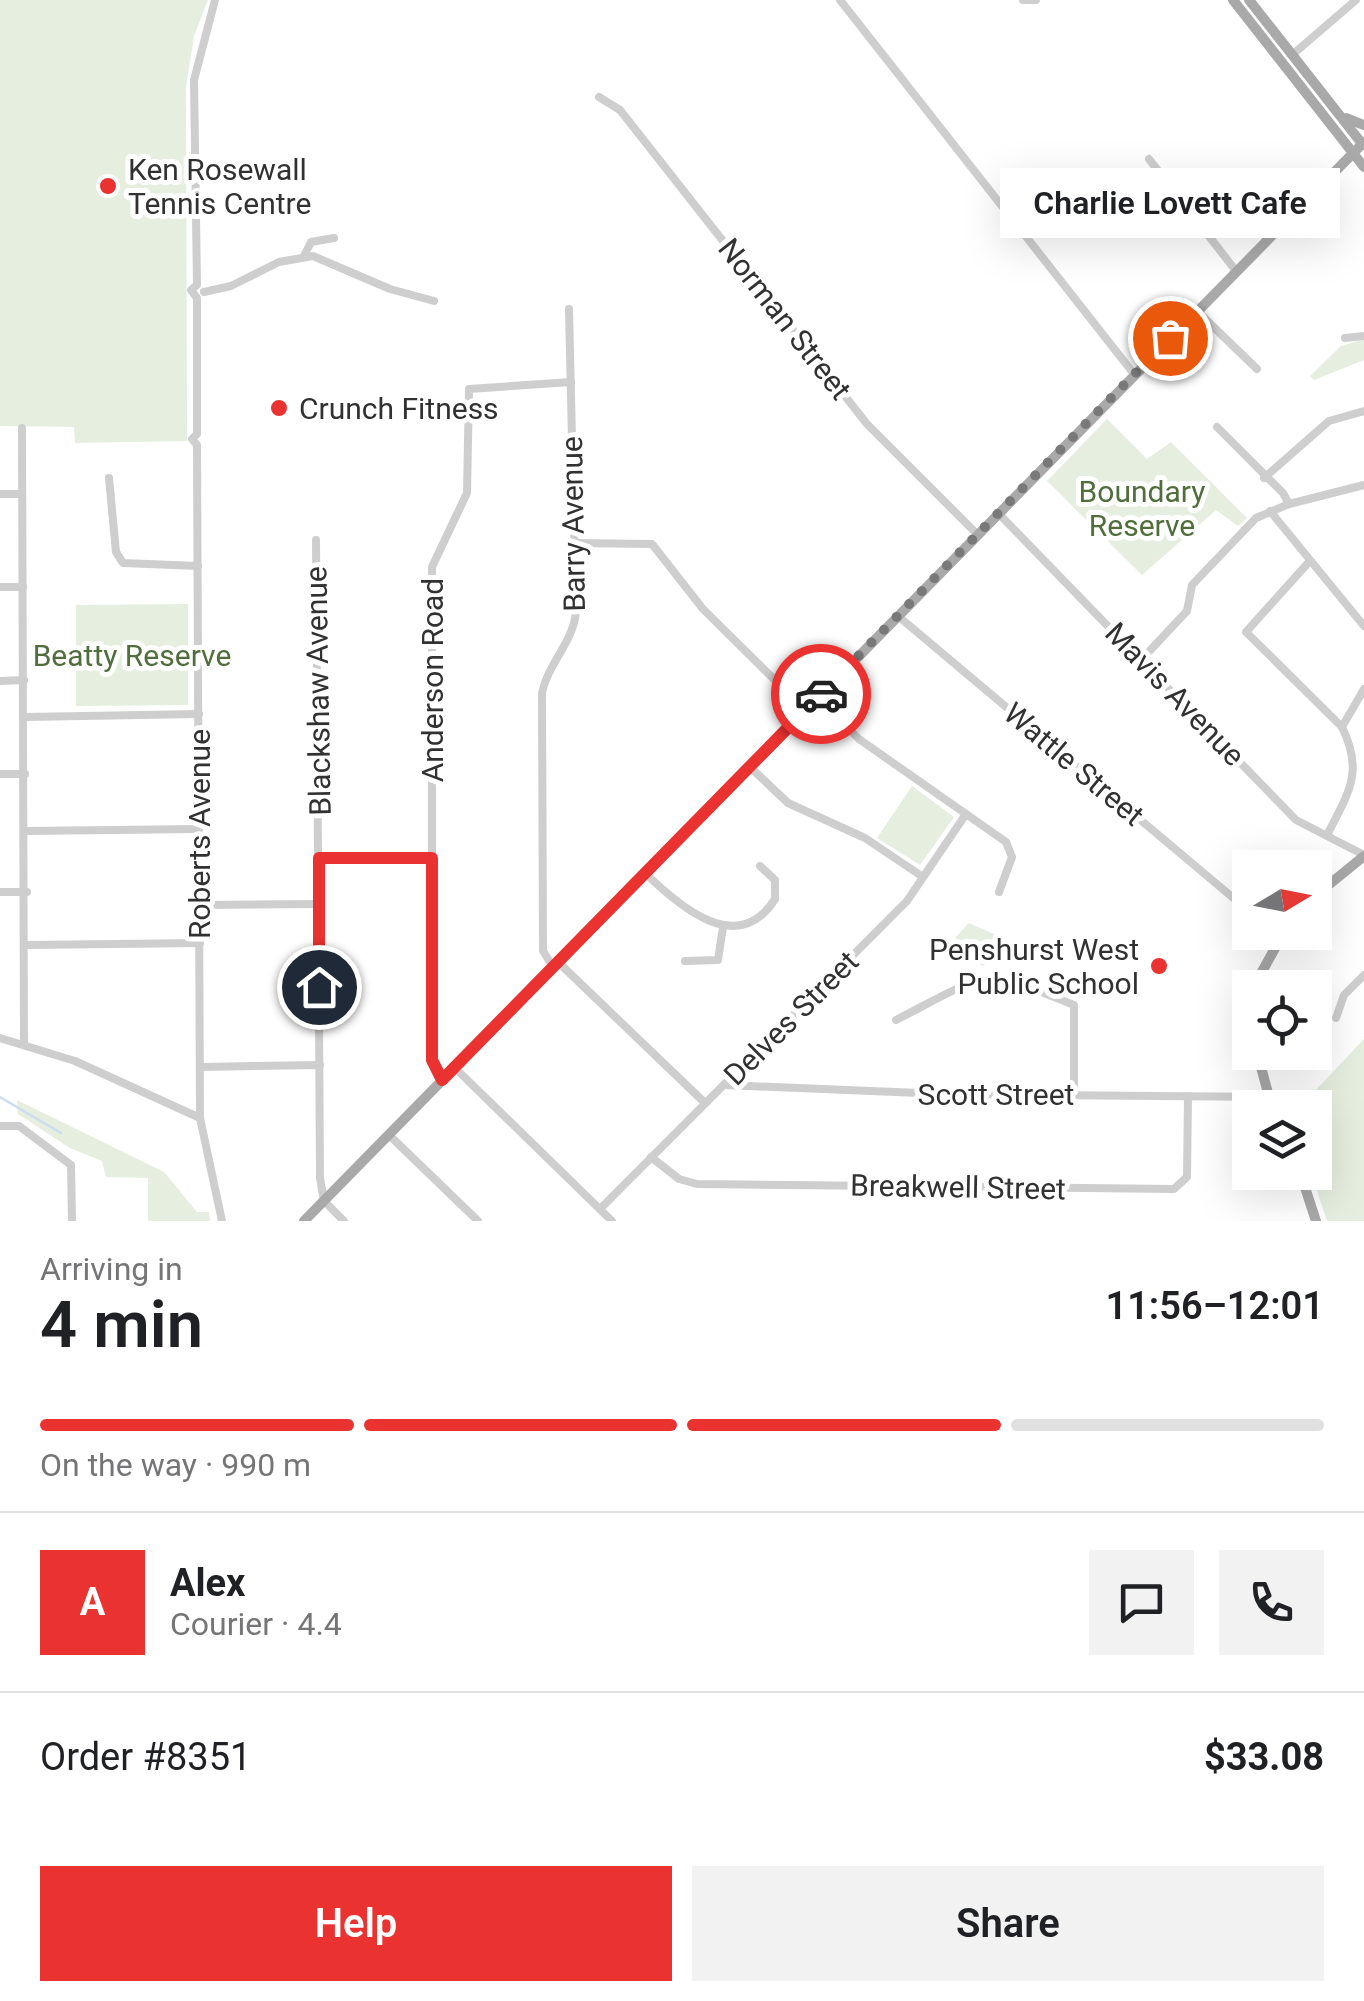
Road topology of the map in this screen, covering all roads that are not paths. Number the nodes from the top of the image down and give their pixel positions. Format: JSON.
{"nodes":[{"id":1,"x":215,"y":0,"type":"edge"},
{"id":2,"x":840,"y":0,"type":"edge"},
{"id":3,"x":1023,"y":0,"type":"edge"},
{"id":4,"x":1036,"y":0,"type":"edge"},
{"id":5,"x":1233,"y":0,"type":"edge"},
{"id":6,"x":1249,"y":0,"type":"edge"},
{"id":7,"x":1356,"y":0,"type":"edge"},
{"id":8,"x":1292,"y":56,"type":"junction"},
{"id":9,"x":600,"y":97,"type":"dead end"},
{"id":10,"x":1336,"y":112,"type":"junction"},
{"id":11,"x":1364,"y":125,"type":"edge"},
{"id":12,"x":1363,"y":142,"type":"edge"},
{"id":13,"x":1352,"y":152,"type":"junction"},
{"id":14,"x":1149,"y":159,"type":"dead end"},
{"id":15,"x":1364,"y":167,"type":"edge"},
{"id":16,"x":334,"y":238,"type":"dead end"},
{"id":17,"x":304,"y":256,"type":"junction"},
{"id":18,"x":1236,"y":271,"type":"junction"},
{"id":19,"x":200,"y":292,"type":"junction"},
{"id":20,"x":434,"y":300,"type":"dead end"},
{"id":21,"x":569,"y":309,"type":"dead end"},
{"id":22,"x":1197,"y":311,"type":"junction"},
{"id":23,"x":1364,"y":336,"type":"edge"},
{"id":24,"x":1345,"y":338,"type":"dead end"},
{"id":25,"x":1258,"y":369,"type":"dead end"},
{"id":26,"x":1134,"y":374,"type":"junction"},
{"id":27,"x":571,"y":382,"type":"junction"},
{"id":28,"x":1364,"y":411,"type":"edge"},
{"id":29,"x":1217,"y":427,"type":"dead end"},
{"id":30,"x":22,"y":428,"type":"dead end"},
{"id":31,"x":109,"y":478,"type":"dead end"},
{"id":32,"x":1264,"y":478,"type":"junction"},
{"id":33,"x":1364,"y":484,"type":"edge"},
{"id":34,"x":0,"y":494,"type":"edge"},
{"id":35,"x":22,"y":494,"type":"junction"},
{"id":36,"x":1288,"y":504,"type":"junction"},
{"id":37,"x":1270,"y":511,"type":"junction"},
{"id":38,"x":999,"y":514,"type":"junction"},
{"id":39,"x":978,"y":535,"type":"junction"},
{"id":40,"x":316,"y":540,"type":"dead end"},
{"id":41,"x":575,"y":543,"type":"junction"},
{"id":42,"x":1308,"y":563,"type":"junction"},
{"id":43,"x":198,"y":566,"type":"junction"},
{"id":44,"x":0,"y":587,"type":"edge"},
{"id":45,"x":23,"y":587,"type":"junction"},
{"id":46,"x":898,"y":616,"type":"junction"},
{"id":47,"x":1364,"y":626,"type":"edge"},
{"id":48,"x":1142,"y":659,"type":"junction"},
{"id":49,"x":0,"y":680,"type":"edge"},
{"id":50,"x":24,"y":680,"type":"junction"},
{"id":51,"x":1364,"y":689,"type":"edge"},
{"id":52,"x":817,"y":698,"type":"junction"},
{"id":53,"x":806,"y":710,"type":"junction"},
{"id":54,"x":199,"y":714,"type":"junction"},
{"id":55,"x":25,"y":717,"type":"junction"},
{"id":56,"x":1342,"y":728,"type":"junction"},
{"id":57,"x":750,"y":767,"type":"junction"},
{"id":58,"x":0,"y":774,"type":"edge"},
{"id":59,"x":25,"y":774,"type":"junction"},
{"id":60,"x":966,"y":814,"type":"junction"},
{"id":61,"x":199,"y":829,"type":"junction"},
{"id":62,"x":26,"y":831,"type":"junction"},
{"id":63,"x":1327,"y":834,"type":"junction"},
{"id":64,"x":1364,"y":855,"type":"edge"},
{"id":65,"x":319,"y":858,"type":"junction"},
{"id":66,"x":432,"y":858,"type":"junction"},
{"id":67,"x":760,"y":866,"type":"dead end"},
{"id":68,"x":645,"y":874,"type":"junction"},
{"id":69,"x":923,"y":877,"type":"junction"},
{"id":70,"x":1332,"y":882,"type":"edge"},
{"id":71,"x":0,"y":892,"type":"edge"},
{"id":72,"x":27,"y":892,"type":"junction"},
{"id":73,"x":999,"y":892,"type":"dead end"},
{"id":74,"x":1232,"y":897,"type":"edge"},
{"id":75,"x":319,"y":904,"type":"junction"},
{"id":76,"x":200,"y":905,"type":"junction"},
{"id":77,"x":723,"y":926,"type":"junction"},
{"id":78,"x":200,"y":943,"type":"junction"},
{"id":79,"x":27,"y":945,"type":"junction"},
{"id":80,"x":686,"y":961,"type":"dead end"},
{"id":81,"x":555,"y":965,"type":"junction"},
{"id":82,"x":1364,"y":974,"type":"edge"},
{"id":83,"x":1336,"y":1018,"type":"dead end"},
{"id":84,"x":896,"y":1020,"type":"dead end"},
{"id":85,"x":0,"y":1038,"type":"edge"},
{"id":86,"x":24,"y":1045,"type":"junction"},
{"id":87,"x":200,"y":1066,"type":"junction"},
{"id":88,"x":320,"y":1066,"type":"junction"},
{"id":89,"x":454,"y":1067,"type":"junction"},
{"id":90,"x":442,"y":1080,"type":"junction"},
{"id":91,"x":724,"y":1085,"type":"junction"},
{"id":92,"x":1074,"y":1094,"type":"junction"},
{"id":93,"x":1188,"y":1096,"type":"junction"},
{"id":94,"x":1232,"y":1099,"type":"edge"},
{"id":95,"x":704,"y":1103,"type":"junction"},
{"id":96,"x":200,"y":1118,"type":"junction"},
{"id":97,"x":0,"y":1126,"type":"edge"},
{"id":98,"x":389,"y":1135,"type":"junction"},
{"id":99,"x":651,"y":1158,"type":"junction"},
{"id":100,"x":1306,"y":1190,"type":"edge"},
{"id":101,"x":324,"y":1201,"type":"junction"},
{"id":102,"x":600,"y":1209,"type":"junction"},
{"id":103,"x":72,"y":1221,"type":"edge"},
{"id":104,"x":222,"y":1221,"type":"edge"},
{"id":105,"x":304,"y":1221,"type":"edge"},
{"id":106,"x":344,"y":1221,"type":"edge"},
{"id":107,"x":478,"y":1221,"type":"edge"},
{"id":108,"x":612,"y":1221,"type":"edge"},
{"id":109,"x":1316,"y":1221,"type":"edge"}],
"edges":[{"from":1,"to":19,"type":"street","name":"Roberts Avenue"},
{"from":2,"to":26,"type":"street"},
{"from":3,"to":4,"type":"street"},
{"from":5,"to":13,"type":"main road"},
{"from":6,"to":8,"type":"main road"},
{"from":7,"to":8,"type":"street"},
{"from":8,"to":10,"type":"main road"},
{"from":9,"to":39,"type":"street","name":"Norman Street"},
{"from":10,"to":11,"type":"main road"},
{"from":10,"to":12,"type":"main road"},
{"from":12,"to":13,"type":"main road"},
{"from":13,"to":15,"type":"main road"},
{"from":13,"to":18,"type":"main road"},
{"from":14,"to":18,"type":"street"},
{"from":16,"to":17,"type":"street"},
{"from":17,"to":19,"type":"street"},
{"from":17,"to":20,"type":"street"},
{"from":18,"to":22,"type":"main road"},
{"from":19,"to":43,"type":"street","name":"Roberts Avenue"},
{"from":21,"to":27,"type":"street","name":"Barry Avenue"},
{"from":22,"to":25,"type":"street"},
{"from":22,"to":26,"type":"main road"},
{"from":23,"to":24,"type":"street"},
{"from":26,"to":38,"type":"main road"},
{"from":27,"to":41,"type":"street","name":"Barry Avenue"},
{"from":27,"to":66,"type":"street","name":"Anderson Road"},
{"from":28,"to":32,"type":"street"},
{"from":29,"to":32,"type":"street"},
{"from":30,"to":35,"type":"street"},
{"from":31,"to":43,"type":"street"},
{"from":32,"to":36,"type":"street"},
{"from":33,"to":36,"type":"street"},
{"from":34,"to":35,"type":"street"},
{"from":35,"to":45,"type":"street"},
{"from":36,"to":37,"type":"street"},
{"from":37,"to":42,"type":"street"},
{"from":37,"to":48,"type":"street"},
{"from":38,"to":39,"type":"main road"},
{"from":38,"to":48,"type":"street","name":"Mavis Avenue"},
{"from":39,"to":46,"type":"main road"},
{"from":40,"to":65,"type":"street","name":"Blackshaw Avenue"},
{"from":41,"to":53,"type":"street"},
{"from":41,"to":81,"type":"street","name":"Barry Avenue"},
{"from":42,"to":47,"type":"street"},
{"from":42,"to":56,"type":"street"},
{"from":43,"to":54,"type":"street","name":"Roberts Avenue"},
{"from":44,"to":45,"type":"street"},
{"from":45,"to":50,"type":"street"},
{"from":46,"to":52,"type":"main road"},
{"from":46,"to":74,"type":"street","name":"Wattle Street"},
{"from":48,"to":63,"type":"street","name":"Mavis Avenue"},
{"from":49,"to":50,"type":"street"},
{"from":50,"to":55,"type":"street"},
{"from":51,"to":56,"type":"street"},
{"from":52,"to":53,"type":"main road"},
{"from":52,"to":60,"type":"street"},
{"from":53,"to":57,"type":"main road"},
{"from":54,"to":55,"type":"street"},
{"from":54,"to":61,"type":"street","name":"Roberts Avenue"},
{"from":55,"to":59,"type":"street"},
{"from":56,"to":63,"type":"street"},
{"from":57,"to":68,"type":"main road"},
{"from":57,"to":69,"type":"street"},
{"from":58,"to":59,"type":"street"},
{"from":59,"to":62,"type":"street"},
{"from":60,"to":69,"type":"street","name":"Delves Street"},
{"from":60,"to":73,"type":"street"},
{"from":61,"to":62,"type":"street"},
{"from":61,"to":76,"type":"street","name":"Roberts Avenue"},
{"from":62,"to":72,"type":"street"},
{"from":63,"to":64,"type":"street","name":"Mavis Avenue"},
{"from":64,"to":70,"type":"main road"},
{"from":65,"to":66,"type":"street"},
{"from":65,"to":75,"type":"street","name":"Blackshaw Avenue"},
{"from":66,"to":90,"type":"street","name":"Anderson Road"},
{"from":67,"to":77,"type":"street"},
{"from":68,"to":77,"type":"street"},
{"from":68,"to":81,"type":"main road"},
{"from":69,"to":91,"type":"street","name":"Delves Street"},
{"from":71,"to":72,"type":"street"},
{"from":72,"to":79,"type":"street"},
{"from":75,"to":76,"type":"street"},
{"from":75,"to":88,"type":"street","name":"Blackshaw Avenue"},
{"from":76,"to":78,"type":"street","name":"Roberts Avenue"},
{"from":77,"to":80,"type":"street"},
{"from":78,"to":79,"type":"street"},
{"from":78,"to":87,"type":"street","name":"Roberts Avenue"},
{"from":79,"to":86,"type":"street"},
{"from":81,"to":89,"type":"main road"},
{"from":81,"to":95,"type":"street"},
{"from":82,"to":83,"type":"street"},
{"from":84,"to":92,"type":"street"},
{"from":85,"to":86,"type":"street"},
{"from":86,"to":96,"type":"street"},
{"from":87,"to":88,"type":"street"},
{"from":87,"to":96,"type":"street","name":"Roberts Avenue"},
{"from":88,"to":101,"type":"street","name":"Blackshaw Avenue"},
{"from":89,"to":90,"type":"main road"},
{"from":89,"to":102,"type":"street"},
{"from":90,"to":98,"type":"main road"},
{"from":91,"to":92,"type":"street","name":"Scott Street"},
{"from":91,"to":95,"type":"street","name":"Delves Street"},
{"from":92,"to":93,"type":"street","name":"Scott Street"},
{"from":93,"to":94,"type":"street","name":"Scott Street"},
{"from":93,"to":99,"type":"street","name":"Breakwell Street"},
{"from":95,"to":99,"type":"street","name":"Delves Street"},
{"from":96,"to":104,"type":"street","name":"Roberts Avenue"},
{"from":97,"to":103,"type":"street"},
{"from":98,"to":101,"type":"main road"},
{"from":98,"to":107,"type":"street"},
{"from":99,"to":102,"type":"street","name":"Delves Street"},
{"from":100,"to":109,"type":"main road"},
{"from":101,"to":105,"type":"main road"},
{"from":101,"to":106,"type":"street"},
{"from":102,"to":108,"type":"street"}]}
